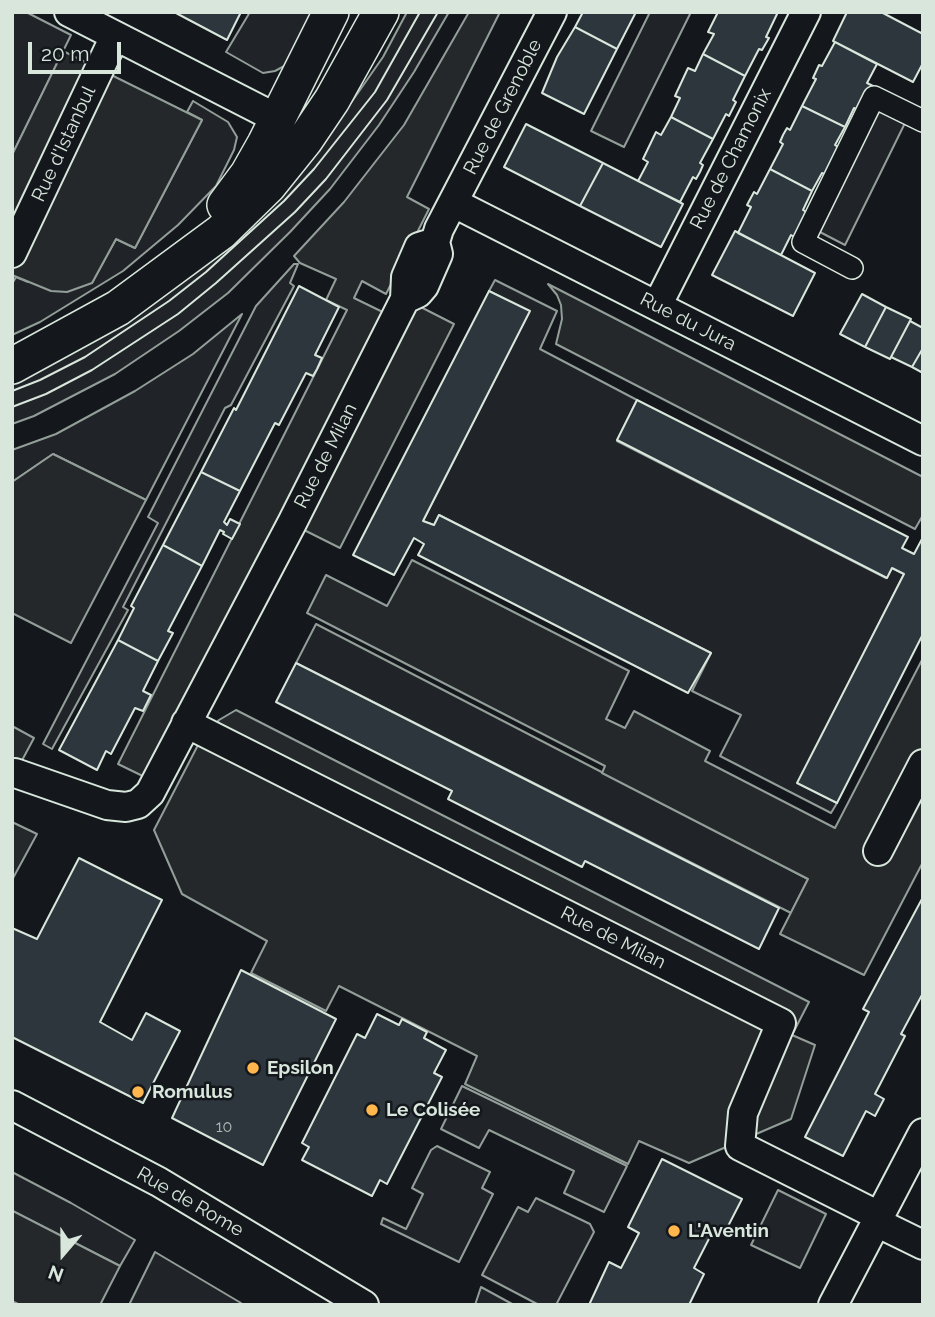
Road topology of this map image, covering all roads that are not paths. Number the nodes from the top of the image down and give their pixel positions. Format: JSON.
{"nodes":[{"id":1,"x":69,"y":12,"type":"edge"},
{"id":2,"x":331,"y":12,"type":"edge"},
{"id":3,"x":381,"y":12,"type":"edge"},
{"id":4,"x":552,"y":12,"type":"edge"},
{"id":5,"x":806,"y":12,"type":"edge"},
{"id":6,"x":115,"y":36,"type":"junction"},
{"id":7,"x":278,"y":119,"type":"junction"},
{"id":8,"x":923,"y":121,"type":"edge"},
{"id":9,"x":454,"y":202,"type":"junction"},
{"id":10,"x":12,"y":253,"type":"edge"},
{"id":11,"x":852,"y":268,"type":"dead end"},
{"id":12,"x":155,"y":283,"type":"junction"},
{"id":13,"x":657,"y":306,"type":"junction"},
{"id":14,"x":12,"y":366,"type":"edge"},
{"id":15,"x":923,"y":442,"type":"edge"},
{"id":16,"x":186,"y":723,"type":"junction"},
{"id":17,"x":923,"y":764,"type":"edge"},
{"id":18,"x":15,"y":773,"type":"dead end"},
{"id":19,"x":878,"y":851,"type":"dead end"},
{"id":20,"x":12,"y":1105,"type":"edge"},
{"id":21,"x":923,"y":1133,"type":"edge"},
{"id":22,"x":879,"y":1220,"type":"junction"},
{"id":23,"x":923,"y":1245,"type":"edge"},
{"id":24,"x":364,"y":1305,"type":"edge"},
{"id":25,"x":833,"y":1305,"type":"edge"}],
"edges":[{"from":1,"to":6,"type":"street"},
{"from":2,"to":7,"type":"street"},
{"from":3,"to":12,"type":"street"},
{"from":4,"to":9,"type":"street","name":"Rue de Grenoble"},
{"from":5,"to":13,"type":"street","name":"Rue de Chamonix"},
{"from":6,"to":7,"type":"street"},
{"from":6,"to":10,"type":"street","name":"Rue d'Istanbul"},
{"from":7,"to":12,"type":"street"},
{"from":8,"to":11,"type":"street"},
{"from":9,"to":13,"type":"street","name":"Rue du Jura"},
{"from":9,"to":16,"type":"street","name":"Rue de Milan"},
{"from":12,"to":14,"type":"street"},
{"from":13,"to":15,"type":"street","name":"Rue du Jura"},
{"from":16,"to":18,"type":"street","name":"Rue de Milan"},
{"from":16,"to":22,"type":"street","name":"Rue de Milan"},
{"from":17,"to":19,"type":"street"},
{"from":20,"to":24,"type":"street","name":"Rue de Rome"},
{"from":21,"to":22,"type":"street"},
{"from":22,"to":23,"type":"street"},
{"from":22,"to":25,"type":"street"}]}
